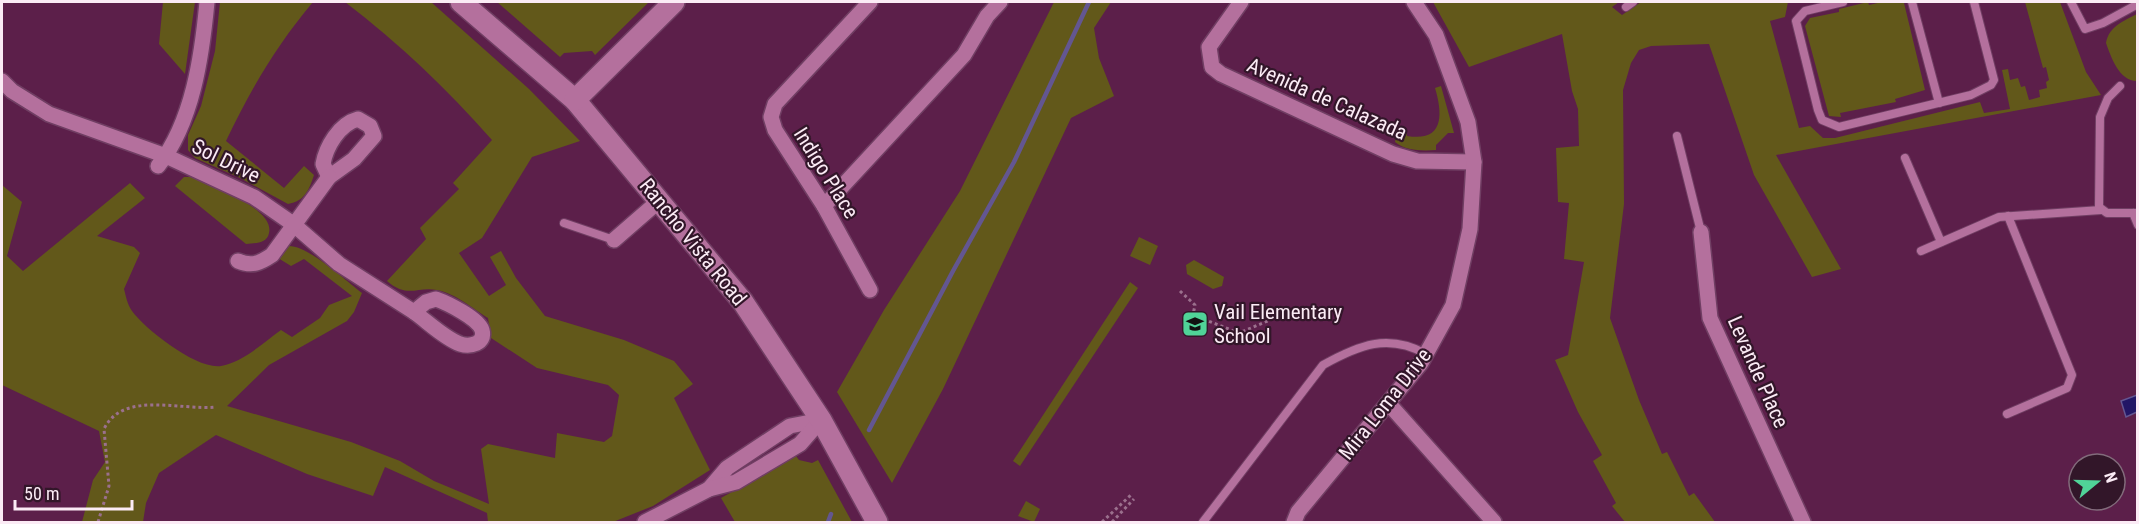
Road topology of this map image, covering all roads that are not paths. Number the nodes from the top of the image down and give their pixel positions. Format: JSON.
{"nodes":[{"id":1,"x":207,"y":2,"type":"edge"},
{"id":2,"x":460,"y":2,"type":"edge"},
{"id":3,"x":674,"y":2,"type":"edge"},
{"id":4,"x":870,"y":2,"type":"edge"},
{"id":5,"x":1000,"y":2,"type":"edge"},
{"id":6,"x":1241,"y":2,"type":"edge"},
{"id":7,"x":1414,"y":2,"type":"edge"},
{"id":8,"x":1843,"y":2,"type":"edge"},
{"id":9,"x":1912,"y":2,"type":"edge"},
{"id":10,"x":1974,"y":2,"type":"edge"},
{"id":11,"x":2071,"y":2,"type":"edge"},
{"id":12,"x":2138,"y":4,"type":"edge"},
{"id":13,"x":2,"y":81,"type":"edge"},
{"id":14,"x":2120,"y":86,"type":"dead end"},
{"id":15,"x":575,"y":100,"type":"junction"},
{"id":16,"x":1939,"y":103,"type":"junction"},
{"id":17,"x":1677,"y":136,"type":"dead end"},
{"id":18,"x":1905,"y":158,"type":"dead end"},
{"id":19,"x":162,"y":161,"type":"junction"},
{"id":20,"x":1474,"y":162,"type":"junction"},
{"id":21,"x":329,"y":177,"type":"dead end"},
{"id":22,"x":660,"y":200,"type":"junction"},
{"id":23,"x":824,"y":206,"type":"junction"},
{"id":24,"x":2101,"y":210,"type":"junction"},
{"id":25,"x":2135,"y":213,"type":"edge"},
{"id":26,"x":2008,"y":216,"type":"junction"},
{"id":27,"x":564,"y":223,"type":"dead end"},
{"id":28,"x":293,"y":224,"type":"junction"},
{"id":29,"x":2138,"y":225,"type":"edge"},
{"id":30,"x":1701,"y":232,"type":"joint"},
{"id":31,"x":615,"y":240,"type":"joint"},
{"id":32,"x":1941,"y":242,"type":"junction"},
{"id":33,"x":1921,"y":251,"type":"dead end"},
{"id":34,"x":238,"y":261,"type":"dead end"},
{"id":35,"x":870,"y":290,"type":"dead end"},
{"id":36,"x":414,"y":312,"type":"dead end"},
{"id":37,"x":1426,"y":354,"type":"junction"},
{"id":38,"x":1389,"y":404,"type":"junction"},
{"id":39,"x":2007,"y":414,"type":"dead end"},
{"id":40,"x":821,"y":420,"type":"junction"},
{"id":41,"x":645,"y":522,"type":"edge"},
{"id":42,"x":877,"y":522,"type":"edge"},
{"id":43,"x":1203,"y":522,"type":"edge"},
{"id":44,"x":1294,"y":522,"type":"edge"},
{"id":45,"x":1494,"y":522,"type":"edge"},
{"id":46,"x":1803,"y":522,"type":"edge"}],
"edges":[{"from":1,"to":19,"type":"street"},
{"from":2,"to":15,"type":"main road","name":"Rancho Vista Road"},
{"from":3,"to":15,"type":"main road"},
{"from":4,"to":23,"type":"street","name":"Indigo Place"},
{"from":5,"to":23,"type":"street"},
{"from":6,"to":20,"type":"street","name":"Avenida de Calazada"},
{"from":7,"to":20,"type":"street","name":"Mira Loma Drive"},
{"from":8,"to":16,"type":"lane"},
{"from":9,"to":16,"type":"lane"},
{"from":10,"to":16,"type":"lane"},
{"from":11,"to":12,"type":"lane"},
{"from":13,"to":19,"type":"street","name":"Sol Drive"},
{"from":14,"to":24,"type":"lane"},
{"from":15,"to":22,"type":"main road","name":"Rancho Vista Road"},
{"from":17,"to":30,"type":"lane"},
{"from":18,"to":32,"type":"lane"},
{"from":19,"to":28,"type":"street","name":"Sol Drive"},
{"from":20,"to":37,"type":"street","name":"Mira Loma Drive"},
{"from":21,"to":28,"type":"street"},
{"from":22,"to":31,"type":"street"},
{"from":22,"to":40,"type":"main road","name":"Rancho Vista Road"},
{"from":23,"to":35,"type":"street","name":"Indigo Place"},
{"from":24,"to":25,"type":"lane"},
{"from":24,"to":26,"type":"lane"},
{"from":25,"to":29,"type":"lane"},
{"from":26,"to":32,"type":"lane"},
{"from":26,"to":39,"type":"lane"},
{"from":27,"to":31,"type":"lane"},
{"from":28,"to":34,"type":"street"},
{"from":28,"to":36,"type":"street","name":"Sol Drive"},
{"from":30,"to":46,"type":"street","name":"Levande Place"},
{"from":32,"to":33,"type":"lane"},
{"from":37,"to":38,"type":"street","name":"Mira Loma Drive"},
{"from":37,"to":43,"type":"lane"},
{"from":38,"to":44,"type":"street","name":"Mira Loma Drive"},
{"from":38,"to":45,"type":"street"},
{"from":40,"to":41,"type":"street"},
{"from":40,"to":42,"type":"main road","name":"Rancho Vista Road"}]}
